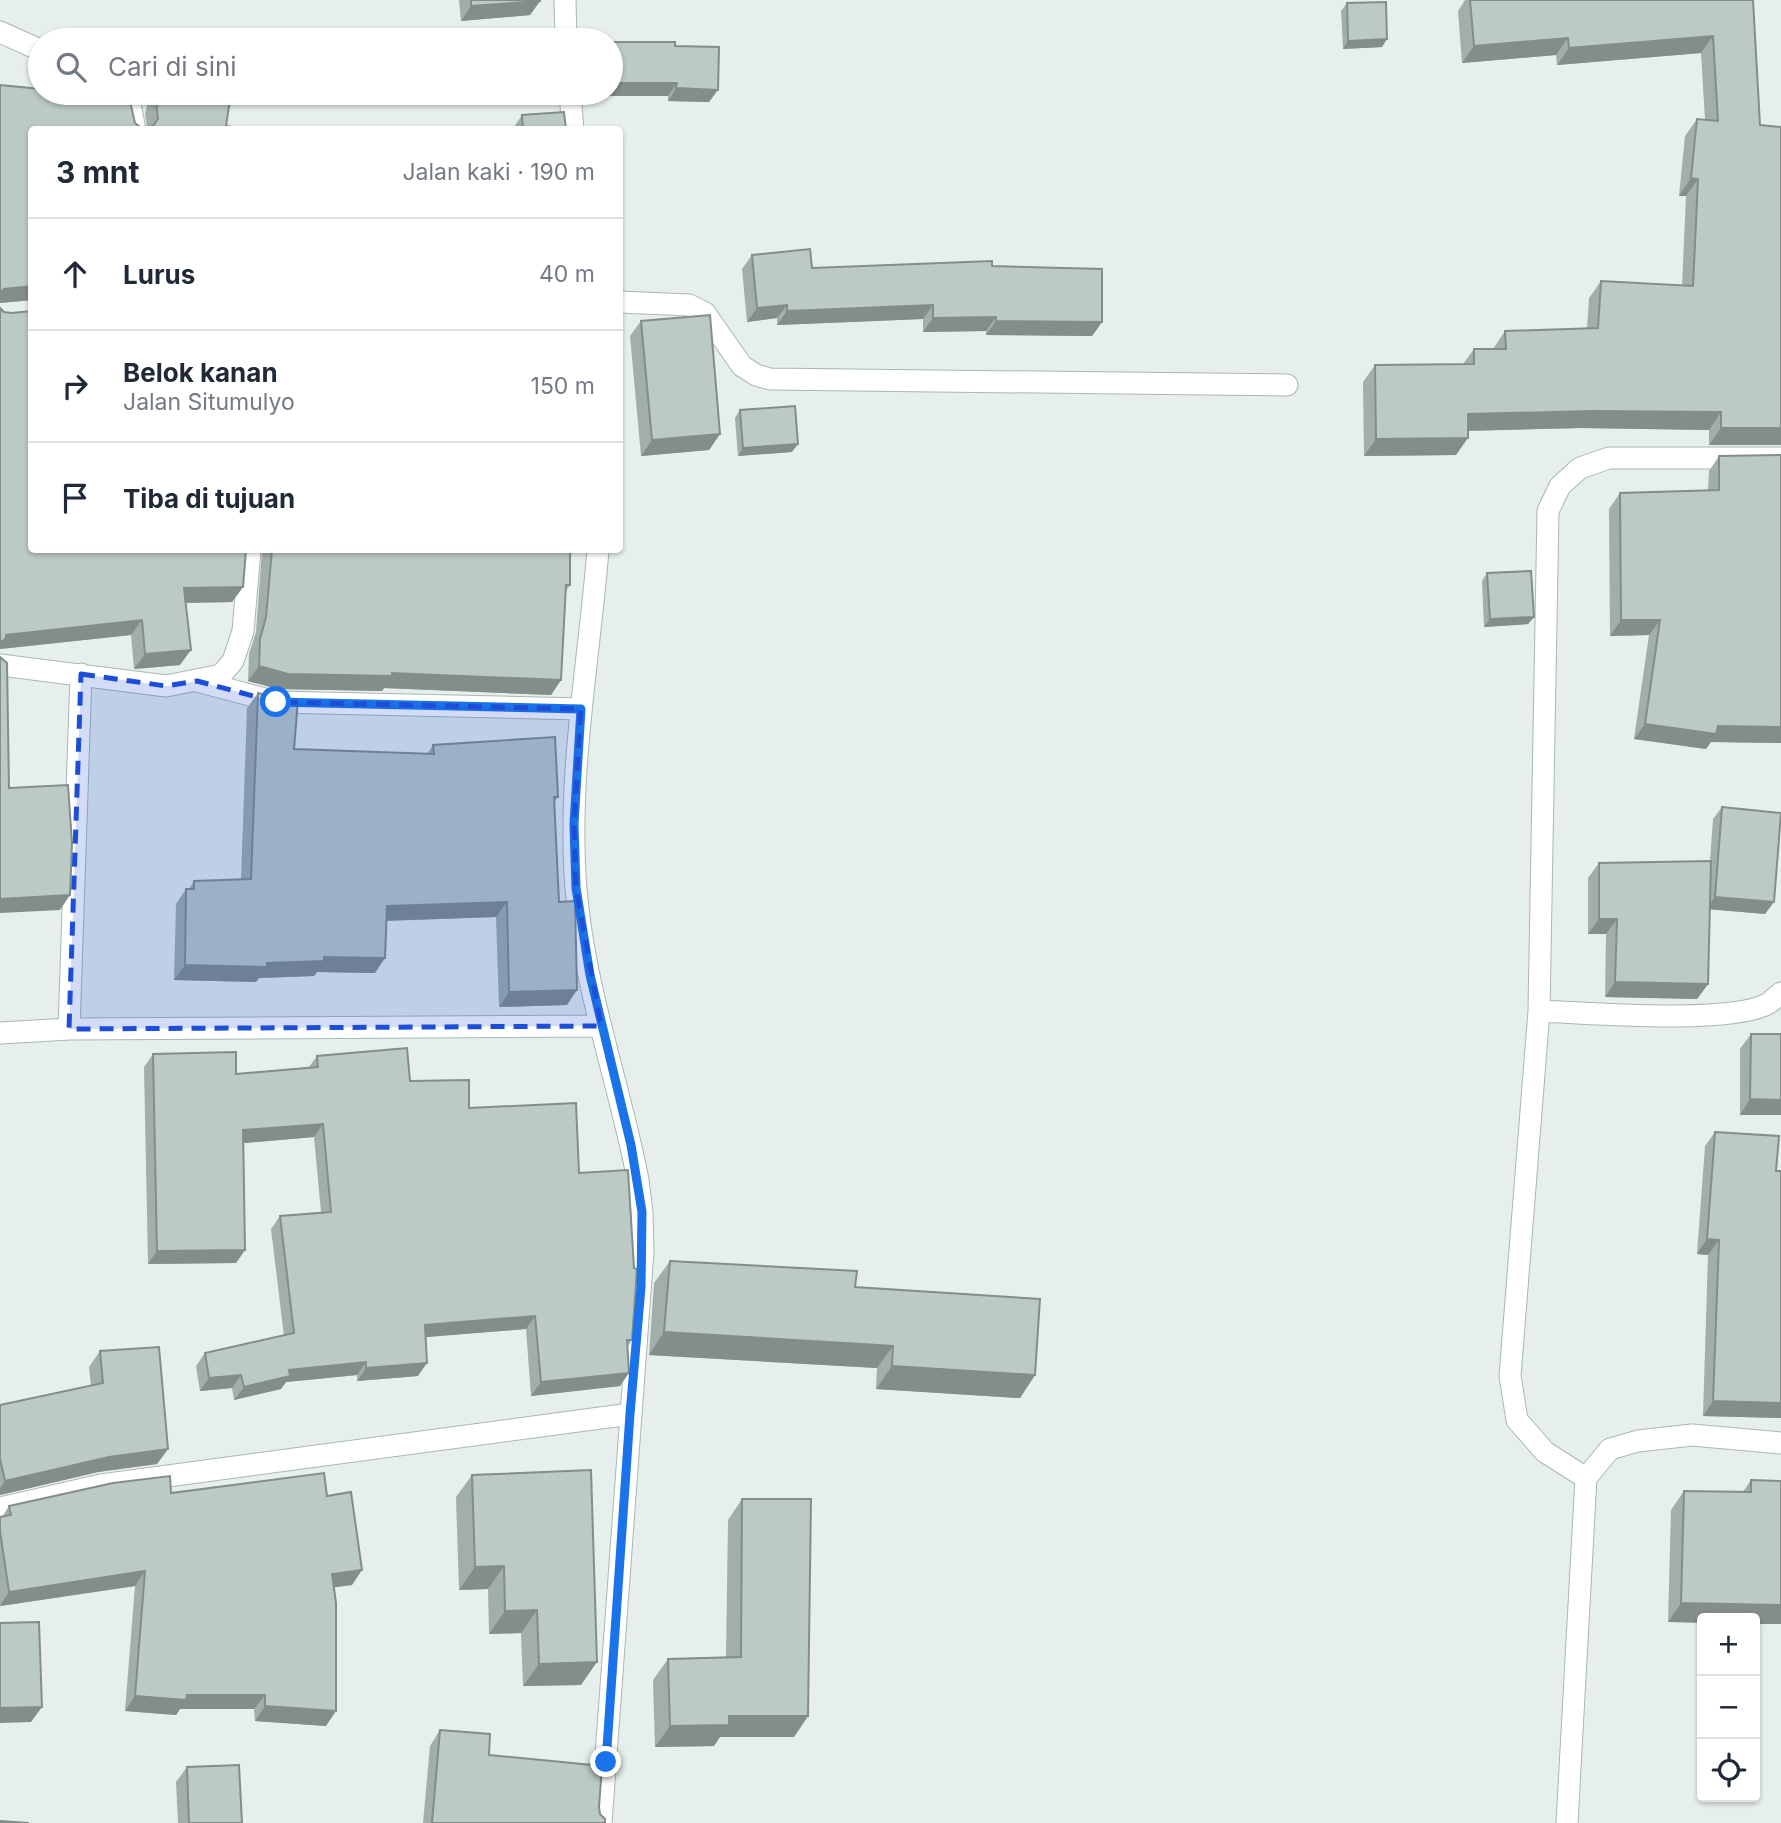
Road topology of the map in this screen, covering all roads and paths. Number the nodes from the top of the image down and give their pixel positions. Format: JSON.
{"nodes":[{"id":1,"x":565,"y":0,"type":"edge"},
{"id":2,"x":566,"y":28,"type":"edge"},
{"id":3,"x":0,"y":32,"type":"edge"},
{"id":4,"x":28,"y":45,"type":"edge"},
{"id":5,"x":130,"y":105,"type":"edge"},
{"id":6,"x":571,"y":105,"type":"edge"},
{"id":7,"x":134,"y":126,"type":"edge"},
{"id":8,"x":573,"y":126,"type":"edge"},
{"id":9,"x":623,"y":302,"type":"edge"},
{"id":10,"x":1287,"y":385,"type":"dead end"},
{"id":11,"x":1781,"y":458,"type":"edge"},
{"id":12,"x":250,"y":553,"type":"edge"},
{"id":13,"x":598,"y":553,"type":"edge"},
{"id":14,"x":0,"y":665,"type":"edge"},
{"id":15,"x":81,"y":674,"type":"junction"},
{"id":16,"x":197,"y":681,"type":"junction"},
{"id":17,"x":581,"y":709,"type":"junction"},
{"id":18,"x":1781,"y":993,"type":"edge"},
{"id":19,"x":1539,"y":1011,"type":"junction"},
{"id":20,"x":601,"y":1026,"type":"junction"},
{"id":21,"x":69,"y":1029,"type":"junction"},
{"id":22,"x":0,"y":1034,"type":"edge"},
{"id":23,"x":630,"y":1414,"type":"junction"},
{"id":24,"x":1781,"y":1443,"type":"edge"},
{"id":25,"x":1586,"y":1478,"type":"junction"},
{"id":26,"x":0,"y":1508,"type":"edge"},
{"id":27,"x":601,"y":1823,"type":"edge"},
{"id":28,"x":1567,"y":1823,"type":"edge"}],
"edges":[{"from":1,"to":2,"type":"street"},
{"from":3,"to":4,"type":"street"},
{"from":5,"to":7,"type":"street"},
{"from":6,"to":8,"type":"street"},
{"from":9,"to":10,"type":"street"},
{"from":11,"to":19,"type":"street"},
{"from":12,"to":16,"type":"street"},
{"from":13,"to":17,"type":"street"},
{"from":14,"to":15,"type":"street"},
{"from":15,"to":16,"type":"street"},
{"from":15,"to":21,"type":"street"},
{"from":16,"to":17,"type":"street"},
{"from":17,"to":20,"type":"street"},
{"from":18,"to":19,"type":"street"},
{"from":19,"to":25,"type":"street"},
{"from":20,"to":21,"type":"street"},
{"from":20,"to":23,"type":"street"},
{"from":21,"to":22,"type":"street"},
{"from":23,"to":26,"type":"street"},
{"from":23,"to":27,"type":"street"},
{"from":24,"to":25,"type":"street"},
{"from":25,"to":28,"type":"street"}]}
